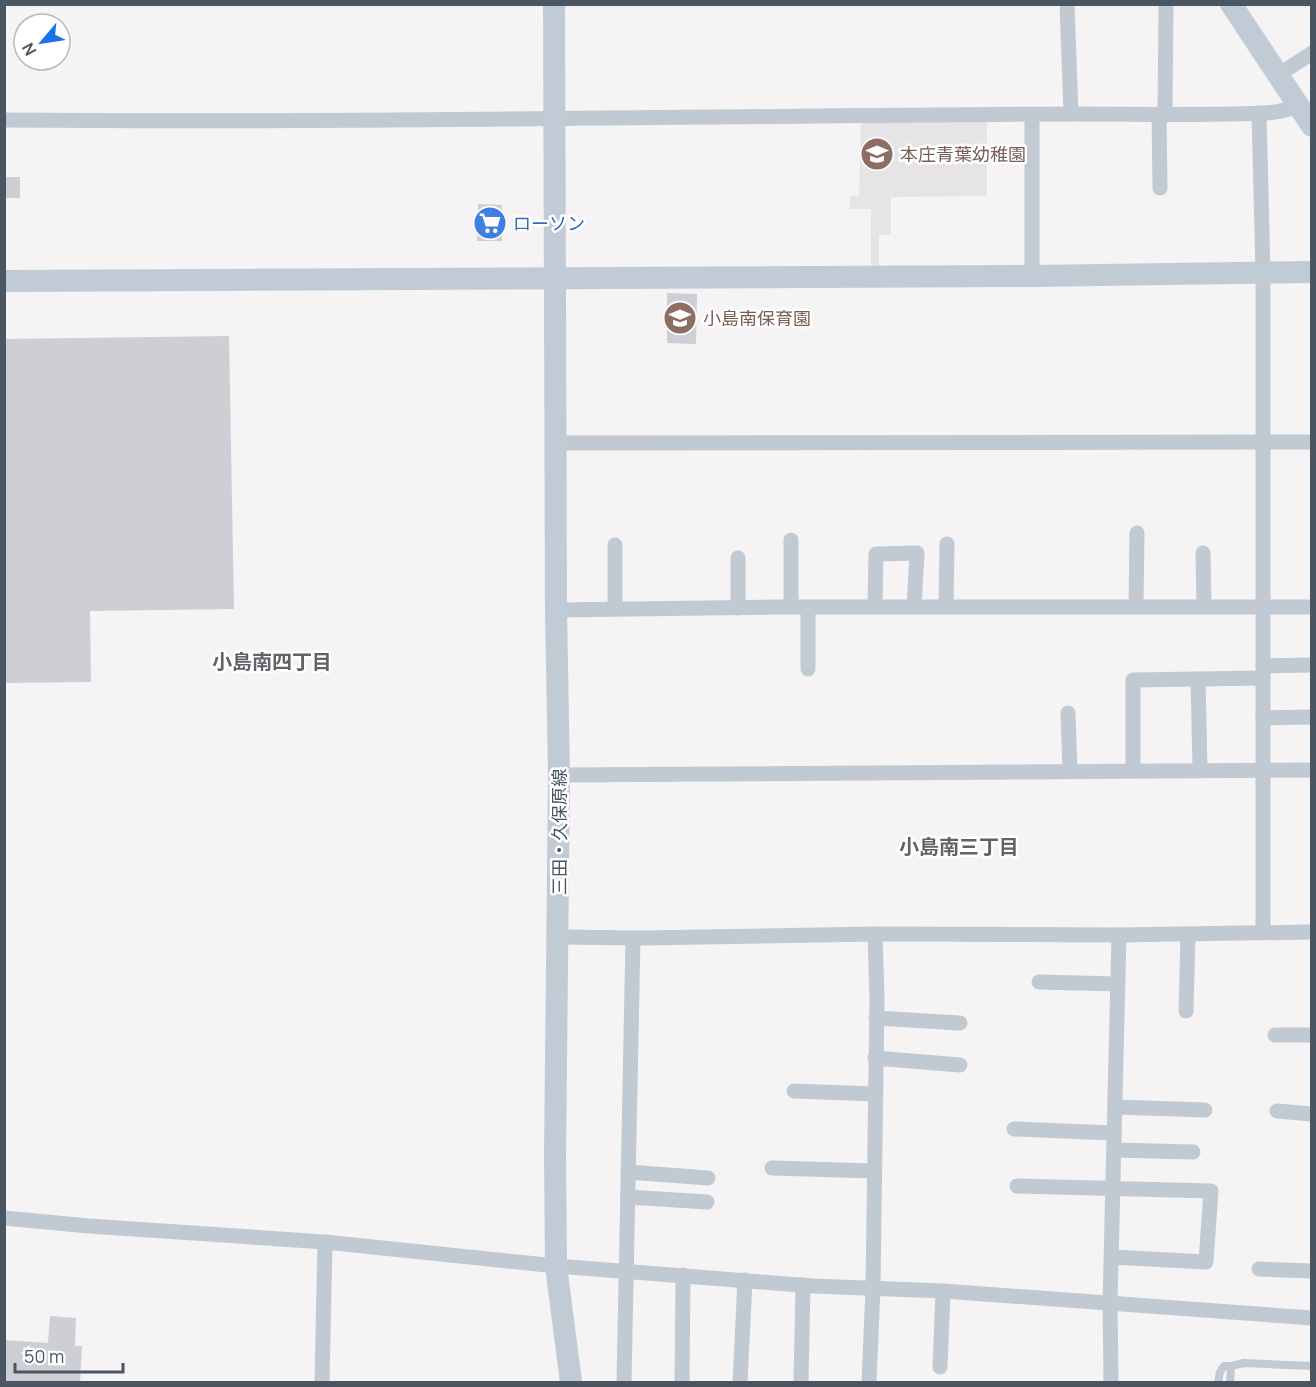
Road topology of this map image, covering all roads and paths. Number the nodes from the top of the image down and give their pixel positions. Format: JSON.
{"nodes":[{"id":1,"x":554,"y":4,"type":"edge"},
{"id":2,"x":1067,"y":4,"type":"edge"},
{"id":3,"x":1166,"y":4,"type":"edge"},
{"id":4,"x":1231,"y":4,"type":"edge"},
{"id":5,"x":1311,"y":53,"type":"edge"},
{"id":6,"x":1278,"y":75,"type":"junction"},
{"id":7,"x":1298,"y":105,"type":"junction"},
{"id":8,"x":1259,"y":113,"type":"junction"},
{"id":9,"x":1071,"y":114,"type":"junction"},
{"id":10,"x":1032,"y":115,"type":"junction"},
{"id":11,"x":1162,"y":116,"type":"junction"},
{"id":12,"x":554,"y":117,"type":"junction"},
{"id":13,"x":4,"y":120,"type":"edge"},
{"id":14,"x":1311,"y":126,"type":"edge"},
{"id":15,"x":1160,"y":188,"type":"dead end"},
{"id":16,"x":1311,"y":272,"type":"edge"},
{"id":17,"x":1263,"y":273,"type":"junction"},
{"id":18,"x":1032,"y":276,"type":"junction"},
{"id":19,"x":555,"y":280,"type":"junction"},
{"id":20,"x":4,"y":281,"type":"edge"},
{"id":21,"x":1262,"y":442,"type":"junction"},
{"id":22,"x":1311,"y":442,"type":"edge"},
{"id":23,"x":555,"y":443,"type":"junction"},
{"id":24,"x":1137,"y":533,"type":"dead end"},
{"id":25,"x":791,"y":540,"type":"dead end"},
{"id":26,"x":947,"y":544,"type":"dead end"},
{"id":27,"x":615,"y":545,"type":"dead end"},
{"id":28,"x":1203,"y":553,"type":"dead end"},
{"id":29,"x":738,"y":558,"type":"dead end"},
{"id":30,"x":791,"y":607,"type":"junction"},
{"id":31,"x":808,"y":607,"type":"junction"},
{"id":32,"x":875,"y":607,"type":"junction"},
{"id":33,"x":914,"y":607,"type":"junction"},
{"id":34,"x":946,"y":607,"type":"junction"},
{"id":35,"x":1136,"y":607,"type":"junction"},
{"id":36,"x":1204,"y":607,"type":"junction"},
{"id":37,"x":1264,"y":607,"type":"junction"},
{"id":38,"x":1311,"y":607,"type":"edge"},
{"id":39,"x":738,"y":608,"type":"junction"},
{"id":40,"x":615,"y":609,"type":"junction"},
{"id":41,"x":556,"y":610,"type":"junction"},
{"id":42,"x":1311,"y":665,"type":"edge"},
{"id":43,"x":808,"y":669,"type":"dead end"},
{"id":44,"x":1263,"y":672,"type":"junction"},
{"id":45,"x":1198,"y":679,"type":"junction"},
{"id":46,"x":1068,"y":713,"type":"dead end"},
{"id":47,"x":1311,"y":717,"type":"edge"},
{"id":48,"x":1263,"y":718,"type":"junction"},
{"id":49,"x":1200,"y":770,"type":"junction"},
{"id":50,"x":1263,"y":770,"type":"junction"},
{"id":51,"x":1311,"y":770,"type":"edge"},
{"id":52,"x":1070,"y":771,"type":"junction"},
{"id":53,"x":1133,"y":771,"type":"junction"},
{"id":54,"x":559,"y":775,"type":"junction"},
{"id":55,"x":1311,"y":932,"type":"edge"},
{"id":56,"x":1263,"y":933,"type":"junction"},
{"id":57,"x":875,"y":934,"type":"junction"},
{"id":58,"x":1188,"y":934,"type":"junction"},
{"id":59,"x":1119,"y":935,"type":"junction"},
{"id":60,"x":558,"y":937,"type":"junction"},
{"id":61,"x":633,"y":938,"type":"junction"},
{"id":62,"x":1039,"y":982,"type":"dead end"},
{"id":63,"x":1118,"y":984,"type":"junction"},
{"id":64,"x":1186,"y":1011,"type":"dead end"},
{"id":65,"x":876,"y":1018,"type":"junction"},
{"id":66,"x":960,"y":1023,"type":"dead end"},
{"id":67,"x":1275,"y":1035,"type":"dead end"},
{"id":68,"x":1311,"y":1035,"type":"edge"},
{"id":69,"x":875,"y":1058,"type":"junction"},
{"id":70,"x":960,"y":1065,"type":"dead end"},
{"id":71,"x":794,"y":1091,"type":"dead end"},
{"id":72,"x":875,"y":1094,"type":"junction"},
{"id":73,"x":1116,"y":1107,"type":"junction"},
{"id":74,"x":1205,"y":1110,"type":"dead end"},
{"id":75,"x":1277,"y":1111,"type":"dead end"},
{"id":76,"x":1311,"y":1114,"type":"edge"},
{"id":77,"x":1014,"y":1129,"type":"dead end"},
{"id":78,"x":1114,"y":1134,"type":"junction"},
{"id":79,"x":1114,"y":1150,"type":"junction"},
{"id":80,"x":1193,"y":1152,"type":"dead end"},
{"id":81,"x":772,"y":1168,"type":"dead end"},
{"id":82,"x":874,"y":1171,"type":"junction"},
{"id":83,"x":628,"y":1172,"type":"junction"},
{"id":84,"x":708,"y":1178,"type":"dead end"},
{"id":85,"x":1017,"y":1186,"type":"dead end"},
{"id":86,"x":1113,"y":1189,"type":"junction"},
{"id":87,"x":628,"y":1197,"type":"junction"},
{"id":88,"x":707,"y":1202,"type":"dead end"},
{"id":89,"x":4,"y":1218,"type":"edge"},
{"id":90,"x":325,"y":1242,"type":"junction"},
{"id":91,"x":1112,"y":1257,"type":"junction"},
{"id":92,"x":556,"y":1266,"type":"junction"},
{"id":93,"x":1259,"y":1269,"type":"dead end"},
{"id":94,"x":626,"y":1271,"type":"junction"},
{"id":95,"x":1311,"y":1271,"type":"edge"},
{"id":96,"x":683,"y":1275,"type":"junction"},
{"id":97,"x":745,"y":1280,"type":"junction"},
{"id":98,"x":803,"y":1285,"type":"junction"},
{"id":99,"x":873,"y":1288,"type":"junction"},
{"id":100,"x":943,"y":1291,"type":"junction"},
{"id":101,"x":1110,"y":1303,"type":"junction"},
{"id":102,"x":1311,"y":1318,"type":"edge"},
{"id":103,"x":1231,"y":1366,"type":"junction"},
{"id":104,"x":1311,"y":1366,"type":"edge"},
{"id":105,"x":940,"y":1368,"type":"dead end"},
{"id":106,"x":322,"y":1383,"type":"edge"},
{"id":107,"x":571,"y":1383,"type":"edge"},
{"id":108,"x":624,"y":1383,"type":"edge"},
{"id":109,"x":682,"y":1383,"type":"edge"},
{"id":110,"x":740,"y":1383,"type":"edge"},
{"id":111,"x":801,"y":1383,"type":"edge"},
{"id":112,"x":869,"y":1383,"type":"edge"},
{"id":113,"x":1111,"y":1383,"type":"edge"},
{"id":114,"x":1218,"y":1383,"type":"edge"},
{"id":115,"x":1230,"y":1383,"type":"edge"}],
"edges":[{"from":1,"to":12,"type":"street","name":"三田・久保原線"},
{"from":2,"to":9,"type":"street"},
{"from":3,"to":11,"type":"street"},
{"from":4,"to":6,"type":"street"},
{"from":5,"to":6,"type":"street"},
{"from":6,"to":7,"type":"street"},
{"from":7,"to":8,"type":"street"},
{"from":7,"to":14,"type":"street"},
{"from":8,"to":11,"type":"street"},
{"from":8,"to":17,"type":"street"},
{"from":9,"to":10,"type":"street"},
{"from":9,"to":11,"type":"street"},
{"from":10,"to":12,"type":"street"},
{"from":10,"to":18,"type":"street"},
{"from":11,"to":15,"type":"street"},
{"from":12,"to":13,"type":"street"},
{"from":12,"to":19,"type":"street","name":"三田・久保原線"},
{"from":16,"to":17,"type":"street"},
{"from":17,"to":18,"type":"street"},
{"from":17,"to":21,"type":"street"},
{"from":18,"to":19,"type":"street"},
{"from":19,"to":20,"type":"street"},
{"from":19,"to":23,"type":"street","name":"三田・久保原線"},
{"from":21,"to":22,"type":"street"},
{"from":21,"to":23,"type":"street"},
{"from":21,"to":37,"type":"street"},
{"from":23,"to":41,"type":"street","name":"三田・久保原線"},
{"from":24,"to":35,"type":"street"},
{"from":25,"to":30,"type":"street"},
{"from":26,"to":34,"type":"street"},
{"from":27,"to":40,"type":"street"},
{"from":28,"to":36,"type":"street"},
{"from":29,"to":39,"type":"street"},
{"from":30,"to":31,"type":"street"},
{"from":30,"to":39,"type":"street"},
{"from":31,"to":32,"type":"street"},
{"from":31,"to":43,"type":"street"},
{"from":32,"to":33,"type":"street"},
{"from":32,"to":33,"type":"street"},
{"from":33,"to":34,"type":"street"},
{"from":34,"to":35,"type":"street"},
{"from":35,"to":36,"type":"street"},
{"from":36,"to":37,"type":"street"},
{"from":37,"to":38,"type":"street"},
{"from":37,"to":44,"type":"street"},
{"from":39,"to":40,"type":"street"},
{"from":40,"to":41,"type":"street"},
{"from":41,"to":54,"type":"street","name":"三田・久保原線"},
{"from":42,"to":44,"type":"street"},
{"from":44,"to":45,"type":"street"},
{"from":44,"to":48,"type":"street"},
{"from":45,"to":49,"type":"street"},
{"from":45,"to":53,"type":"street"},
{"from":46,"to":52,"type":"street"},
{"from":47,"to":48,"type":"street"},
{"from":48,"to":50,"type":"street"},
{"from":49,"to":50,"type":"street"},
{"from":49,"to":53,"type":"street"},
{"from":50,"to":51,"type":"street"},
{"from":50,"to":56,"type":"street"},
{"from":52,"to":53,"type":"street"},
{"from":52,"to":54,"type":"street"},
{"from":54,"to":60,"type":"street","name":"三田・久保原線"},
{"from":55,"to":56,"type":"street"},
{"from":56,"to":58,"type":"street"},
{"from":57,"to":59,"type":"street"},
{"from":57,"to":61,"type":"street"},
{"from":57,"to":65,"type":"street"},
{"from":58,"to":59,"type":"street"},
{"from":58,"to":64,"type":"street"},
{"from":59,"to":63,"type":"street"},
{"from":60,"to":61,"type":"street"},
{"from":60,"to":92,"type":"street","name":"三田・久保原線"},
{"from":61,"to":83,"type":"street"},
{"from":62,"to":63,"type":"street"},
{"from":63,"to":73,"type":"street"},
{"from":65,"to":66,"type":"street"},
{"from":65,"to":69,"type":"street"},
{"from":67,"to":68,"type":"street"},
{"from":69,"to":70,"type":"street"},
{"from":69,"to":72,"type":"street"},
{"from":71,"to":72,"type":"street"},
{"from":72,"to":82,"type":"street"},
{"from":73,"to":74,"type":"street"},
{"from":73,"to":78,"type":"street"},
{"from":75,"to":76,"type":"street"},
{"from":77,"to":78,"type":"street"},
{"from":78,"to":79,"type":"street"},
{"from":79,"to":80,"type":"street"},
{"from":79,"to":86,"type":"street"},
{"from":81,"to":82,"type":"street"},
{"from":82,"to":99,"type":"street"},
{"from":83,"to":84,"type":"street"},
{"from":83,"to":87,"type":"street"},
{"from":85,"to":86,"type":"street"},
{"from":86,"to":91,"type":"street"},
{"from":86,"to":91,"type":"street"},
{"from":87,"to":88,"type":"street"},
{"from":87,"to":94,"type":"street"},
{"from":89,"to":90,"type":"street"},
{"from":90,"to":92,"type":"street"},
{"from":90,"to":106,"type":"street"},
{"from":91,"to":101,"type":"street"},
{"from":92,"to":94,"type":"street"},
{"from":92,"to":107,"type":"street","name":"三田・久保原線"},
{"from":93,"to":95,"type":"street"},
{"from":94,"to":96,"type":"street"},
{"from":94,"to":108,"type":"street"},
{"from":96,"to":97,"type":"street"},
{"from":96,"to":109,"type":"street"},
{"from":97,"to":98,"type":"street"},
{"from":97,"to":110,"type":"street"},
{"from":98,"to":99,"type":"street"},
{"from":98,"to":111,"type":"street"},
{"from":99,"to":100,"type":"street"},
{"from":99,"to":112,"type":"street"},
{"from":100,"to":101,"type":"street"},
{"from":100,"to":105,"type":"street"},
{"from":101,"to":102,"type":"street"},
{"from":101,"to":113,"type":"street"},
{"from":103,"to":104,"type":"lane"},
{"from":103,"to":114,"type":"lane"},
{"from":103,"to":115,"type":"lane"}]}
